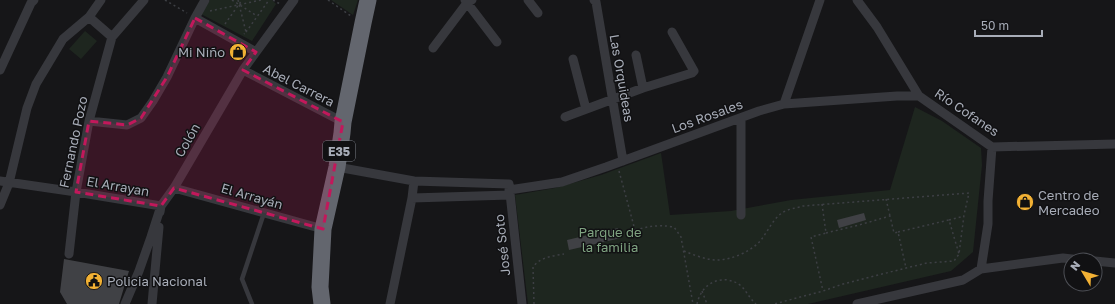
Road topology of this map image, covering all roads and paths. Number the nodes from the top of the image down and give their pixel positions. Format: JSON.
{"nodes":[{"id":1,"x":101,"y":0,"type":"edge"},
{"id":2,"x":144,"y":0,"type":"edge"},
{"id":3,"x":165,"y":0,"type":"edge"},
{"id":4,"x":205,"y":0,"type":"edge"},
{"id":5,"x":232,"y":0,"type":"edge"},
{"id":6,"x":238,"y":0,"type":"edge"},
{"id":7,"x":242,"y":0,"type":"edge"},
{"id":8,"x":261,"y":0,"type":"edge"},
{"id":9,"x":269,"y":0,"type":"edge"},
{"id":10,"x":294,"y":0,"type":"edge"},
{"id":11,"x":328,"y":0,"type":"edge"},
{"id":12,"x":368,"y":0,"type":"edge"},
{"id":13,"x":528,"y":0,"type":"edge"},
{"id":14,"x":820,"y":0,"type":"edge"},
{"id":15,"x":857,"y":0,"type":"edge"},
{"id":16,"x":30,"y":1,"type":"edge"},
{"id":17,"x":468,"y":1,"type":"edge"},
{"id":18,"x":597,"y":1,"type":"edge"},
{"id":19,"x":239,"y":4,"type":"junction"},
{"id":20,"x":538,"y":13,"type":"dead end"},
{"id":21,"x":197,"y":15,"type":"junction"},
{"id":22,"x":257,"y":16,"type":"junction"},
{"id":23,"x":89,"y":17,"type":"junction"},
{"id":24,"x":363,"y":23,"type":"junction"},
{"id":25,"x":220,"y":32,"type":"junction"},
{"id":26,"x":246,"y":32,"type":"junction"},
{"id":27,"x":672,"y":32,"type":"dead end"},
{"id":28,"x":112,"y":37,"type":"junction"},
{"id":29,"x":239,"y":42,"type":"junction"},
{"id":30,"x":497,"y":42,"type":"dead end"},
{"id":31,"x":433,"y":48,"type":"dead end"},
{"id":32,"x":256,"y":52,"type":"junction"},
{"id":33,"x":636,"y":55,"type":"dead end"},
{"id":34,"x":573,"y":59,"type":"dead end"},
{"id":35,"x":0,"y":70,"type":"edge"},
{"id":36,"x":243,"y":70,"type":"junction"},
{"id":37,"x":643,"y":88,"type":"junction"},
{"id":38,"x":919,"y":96,"type":"junction"},
{"id":39,"x":613,"y":99,"type":"junction"},
{"id":40,"x":784,"y":104,"type":"junction"},
{"id":41,"x":586,"y":109,"type":"junction"},
{"id":42,"x":565,"y":117,"type":"dead end"},
{"id":43,"x":741,"y":118,"type":"junction"},
{"id":44,"x":89,"y":122,"type":"junction"},
{"id":45,"x":343,"y":122,"type":"junction"},
{"id":46,"x":1115,"y":144,"type":"edge"},
{"id":47,"x":992,"y":147,"type":"junction"},
{"id":48,"x":620,"y":162,"type":"junction"},
{"id":49,"x":336,"y":167,"type":"junction"},
{"id":50,"x":414,"y":181,"type":"junction"},
{"id":51,"x":5,"y":182,"type":"edge"},
{"id":52,"x":174,"y":188,"type":"junction"},
{"id":53,"x":509,"y":190,"type":"junction"},
{"id":54,"x":76,"y":192,"type":"junction"},
{"id":55,"x":412,"y":198,"type":"junction"},
{"id":56,"x":886,"y":199,"type":"junction"},
{"id":57,"x":0,"y":204,"type":"edge"},
{"id":58,"x":822,"y":204,"type":"junction"},
{"id":59,"x":161,"y":206,"type":"junction"},
{"id":60,"x":264,"y":213,"type":"junction"},
{"id":61,"x":741,"y":214,"type":"dead end"},
{"id":62,"x":964,"y":215,"type":"junction"},
{"id":63,"x":890,"y":216,"type":"junction"},
{"id":64,"x":949,"y":220,"type":"junction"},
{"id":65,"x":323,"y":229,"type":"junction"},
{"id":66,"x":635,"y":230,"type":"junction"},
{"id":67,"x":898,"y":232,"type":"junction"},
{"id":68,"x":626,"y":233,"type":"dead end"},
{"id":69,"x":826,"y":233,"type":"junction"},
{"id":70,"x":684,"y":251,"type":"junction"},
{"id":71,"x":70,"y":254,"type":"dead end"},
{"id":72,"x":564,"y":254,"type":"dead end"},
{"id":73,"x":959,"y":254,"type":"junction"},
{"id":74,"x":1063,"y":258,"type":"edge"},
{"id":75,"x":1103,"y":262,"type":"edge"},
{"id":76,"x":1115,"y":263,"type":"edge"},
{"id":77,"x":906,"y":268,"type":"junction"},
{"id":78,"x":981,"y":269,"type":"junction"},
{"id":79,"x":139,"y":271,"type":"junction"},
{"id":80,"x":154,"y":274,"type":"junction"},
{"id":81,"x":702,"y":291,"type":"junction"},
{"id":82,"x":823,"y":291,"type":"junction"},
{"id":83,"x":125,"y":304,"type":"edge"},
{"id":84,"x":152,"y":304,"type":"edge"},
{"id":85,"x":252,"y":304,"type":"edge"},
{"id":86,"x":322,"y":304,"type":"edge"},
{"id":87,"x":390,"y":304,"type":"edge"},
{"id":88,"x":522,"y":304,"type":"edge"},
{"id":89,"x":534,"y":304,"type":"edge"},
{"id":90,"x":693,"y":304,"type":"edge"},
{"id":91,"x":697,"y":304,"type":"edge"},
{"id":92,"x":708,"y":304,"type":"edge"},
{"id":93,"x":756,"y":304,"type":"edge"},
{"id":94,"x":774,"y":304,"type":"edge"},
{"id":95,"x":857,"y":304,"type":"edge"}],
"edges":[{"from":1,"to":23,"type":"street"},
{"from":2,"to":28,"type":"street","name":"Fernando Pozo"},
{"from":3,"to":21,"type":"path"},
{"from":4,"to":21,"type":"street"},
{"from":5,"to":19,"type":"path"},
{"from":6,"to":19,"type":"path"},
{"from":7,"to":19,"type":"path"},
{"from":8,"to":19,"type":"path"},
{"from":9,"to":22,"type":"path"},
{"from":10,"to":32,"type":"street","name":"Colón"},
{"from":11,"to":24,"type":"path"},
{"from":12,"to":24,"type":"highway","number":"E35"},
{"from":13,"to":20,"type":"street"},
{"from":14,"to":40,"type":"street"},
{"from":15,"to":38,"type":"street","name":"Río Cofanes"},
{"from":16,"to":35,"type":"street"},
{"from":17,"to":30,"type":"street"},
{"from":17,"to":31,"type":"street"},
{"from":18,"to":39,"type":"street","name":"Las Orquideas"},
{"from":19,"to":21,"type":"path"},
{"from":19,"to":22,"type":"path"},
{"from":19,"to":25,"type":"path"},
{"from":19,"to":26,"type":"path"},
{"from":21,"to":25,"type":"street"},
{"from":21,"to":44,"type":"street"},
{"from":22,"to":26,"type":"path"},
{"from":23,"to":28,"type":"street"},
{"from":23,"to":51,"type":"street"},
{"from":24,"to":45,"type":"highway","number":"E35"},
{"from":25,"to":29,"type":"street"},
{"from":26,"to":29,"type":"path"},
{"from":27,"to":37,"type":"street"},
{"from":28,"to":44,"type":"street","name":"Fernando Pozo"},
{"from":29,"to":32,"type":"street"},
{"from":32,"to":36,"type":"street","name":"Colón"},
{"from":33,"to":37,"type":"street"},
{"from":34,"to":41,"type":"street"},
{"from":36,"to":45,"type":"street","name":"Abel Carrera"},
{"from":36,"to":52,"type":"street","name":"Colón"},
{"from":37,"to":39,"type":"street"},
{"from":38,"to":40,"type":"street","name":"Los Rosales"},
{"from":38,"to":47,"type":"street","name":"Río Cofanes"},
{"from":39,"to":41,"type":"street"},
{"from":39,"to":48,"type":"street","name":"Las Orquideas"},
{"from":40,"to":43,"type":"street","name":"Los Rosales"},
{"from":41,"to":42,"type":"street"},
{"from":43,"to":48,"type":"street","name":"Los Rosales"},
{"from":43,"to":61,"type":"street"},
{"from":44,"to":54,"type":"street","name":"Fernando Pozo"},
{"from":45,"to":49,"type":"highway","number":"E35"},
{"from":46,"to":47,"type":"street","name":"Río Cofanes"},
{"from":47,"to":78,"type":"street"},
{"from":48,"to":53,"type":"street","name":"Los Rosales"},
{"from":48,"to":66,"type":"path"},
{"from":49,"to":50,"type":"street","name":"Los Rosales"},
{"from":49,"to":65,"type":"highway","number":"E35"},
{"from":50,"to":53,"type":"street","name":"Los Rosales"},
{"from":50,"to":55,"type":"street"},
{"from":51,"to":54,"type":"street","name":"El Arrayan"},
{"from":51,"to":57,"type":"street"},
{"from":52,"to":59,"type":"street","name":"Colón"},
{"from":52,"to":60,"type":"street","name":"El Arrayán"},
{"from":53,"to":55,"type":"street"},
{"from":53,"to":88,"type":"street","name":"José Soto"},
{"from":54,"to":59,"type":"street","name":"El Arrayan"},
{"from":54,"to":71,"type":"street","name":"Fernando Pozo"},
{"from":55,"to":87,"type":"street"},
{"from":56,"to":58,"type":"path"},
{"from":56,"to":62,"type":"path"},
{"from":56,"to":63,"type":"path"},
{"from":58,"to":69,"type":"path"},
{"from":58,"to":70,"type":"path"},
{"from":59,"to":79,"type":"street","name":"Colón"},
{"from":59,"to":80,"type":"street"},
{"from":60,"to":65,"type":"street","name":"El Arrayán"},
{"from":60,"to":85,"type":"lane"},
{"from":62,"to":64,"type":"path"},
{"from":62,"to":73,"type":"path"},
{"from":63,"to":67,"type":"path"},
{"from":63,"to":69,"type":"path"},
{"from":64,"to":67,"type":"path"},
{"from":64,"to":73,"type":"path"},
{"from":65,"to":86,"type":"highway","number":"E35"},
{"from":66,"to":68,"type":"path"},
{"from":66,"to":70,"type":"path"},
{"from":67,"to":77,"type":"path"},
{"from":69,"to":82,"type":"path"},
{"from":70,"to":90,"type":"path"},
{"from":72,"to":89,"type":"path"},
{"from":73,"to":77,"type":"path"},
{"from":74,"to":78,"type":"street"},
{"from":75,"to":76,"type":"street"},
{"from":77,"to":82,"type":"path"},
{"from":78,"to":95,"type":"street"},
{"from":79,"to":80,"type":"street"},
{"from":79,"to":83,"type":"street","name":"Colón"},
{"from":80,"to":84,"type":"street"},
{"from":81,"to":91,"type":"path"},
{"from":81,"to":92,"type":"path"},
{"from":81,"to":93,"type":"path"},
{"from":82,"to":94,"type":"path"}]}
